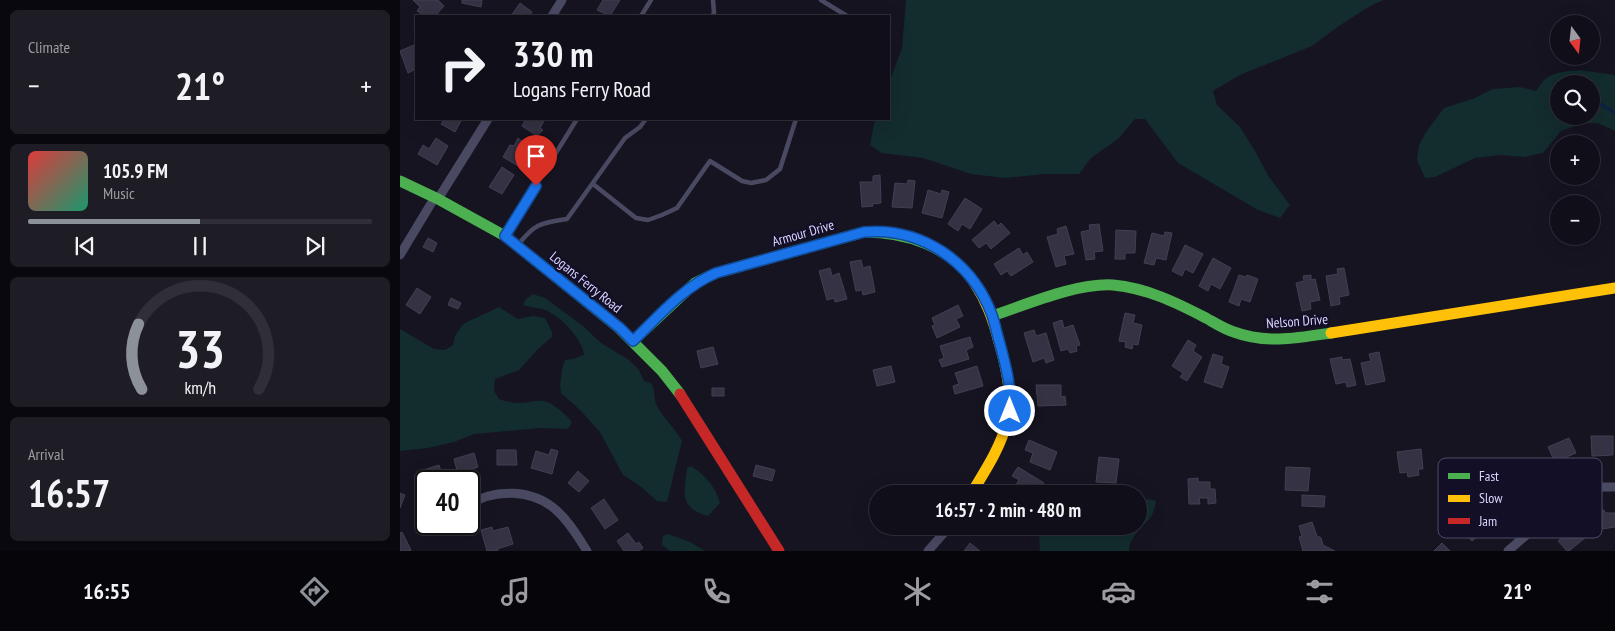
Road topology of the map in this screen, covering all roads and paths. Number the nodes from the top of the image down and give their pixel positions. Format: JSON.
{"nodes":[{"id":1,"x":562,"y":0,"type":"edge"},
{"id":2,"x":651,"y":0,"type":"edge"},
{"id":3,"x":713,"y":0,"type":"edge"},
{"id":4,"x":821,"y":0,"type":"edge"},
{"id":5,"x":553,"y":15,"type":"edge"},
{"id":6,"x":642,"y":15,"type":"edge"},
{"id":7,"x":713,"y":15,"type":"edge"},
{"id":8,"x":845,"y":15,"type":"edge"},
{"id":9,"x":487,"y":120,"type":"edge"},
{"id":10,"x":576,"y":120,"type":"edge"},
{"id":11,"x":645,"y":120,"type":"edge"},
{"id":12,"x":796,"y":120,"type":"edge"},
{"id":13,"x":400,"y":181,"type":"edge"},
{"id":14,"x":593,"y":184,"type":"junction"},
{"id":15,"x":437,"y":198,"type":"junction"},
{"id":16,"x":505,"y":236,"type":"junction"},
{"id":17,"x":517,"y":246,"type":"junction"},
{"id":18,"x":400,"y":255,"type":"edge"},
{"id":19,"x":1615,"y":288,"type":"edge"},
{"id":20,"x":992,"y":316,"type":"junction"},
{"id":21,"x":633,"y":341,"type":"junction"},
{"id":22,"x":975,"y":485,"type":"edge"},
{"id":23,"x":1615,"y":486,"type":"edge"},
{"id":24,"x":1602,"y":487,"type":"edge"},
{"id":25,"x":480,"y":500,"type":"edge"},
{"id":26,"x":942,"y":535,"type":"edge"},
{"id":27,"x":1523,"y":538,"type":"edge"},
{"id":28,"x":587,"y":551,"type":"edge"},
{"id":29,"x":779,"y":551,"type":"edge"},
{"id":30,"x":928,"y":551,"type":"edge"},
{"id":31,"x":1508,"y":551,"type":"edge"}],
"edges":[{"from":1,"to":5,"type":"street"},
{"from":2,"to":6,"type":"lane"},
{"from":3,"to":7,"type":"lane"},
{"from":4,"to":8,"type":"lane"},
{"from":9,"to":15,"type":"street"},
{"from":10,"to":16,"type":"lane"},
{"from":11,"to":14,"type":"lane"},
{"from":12,"to":14,"type":"lane"},
{"from":13,"to":15,"type":"street","name":"Logans Ferry Road"},
{"from":14,"to":17,"type":"lane"},
{"from":15,"to":16,"type":"street","name":"Logans Ferry Road"},
{"from":15,"to":18,"type":"street"},
{"from":16,"to":17,"type":"street","name":"Logans Ferry Road"},
{"from":17,"to":21,"type":"street","name":"Logans Ferry Road"},
{"from":19,"to":20,"type":"street","name":"Nelson Drive"},
{"from":20,"to":21,"type":"street","name":"Armour Drive"},
{"from":20,"to":22,"type":"street","name":"Armour Drive"},
{"from":21,"to":29,"type":"street","name":"Logans Ferry Road"},
{"from":23,"to":24,"type":"street"},
{"from":25,"to":28,"type":"street"},
{"from":26,"to":30,"type":"street"},
{"from":27,"to":31,"type":"street"}]}
